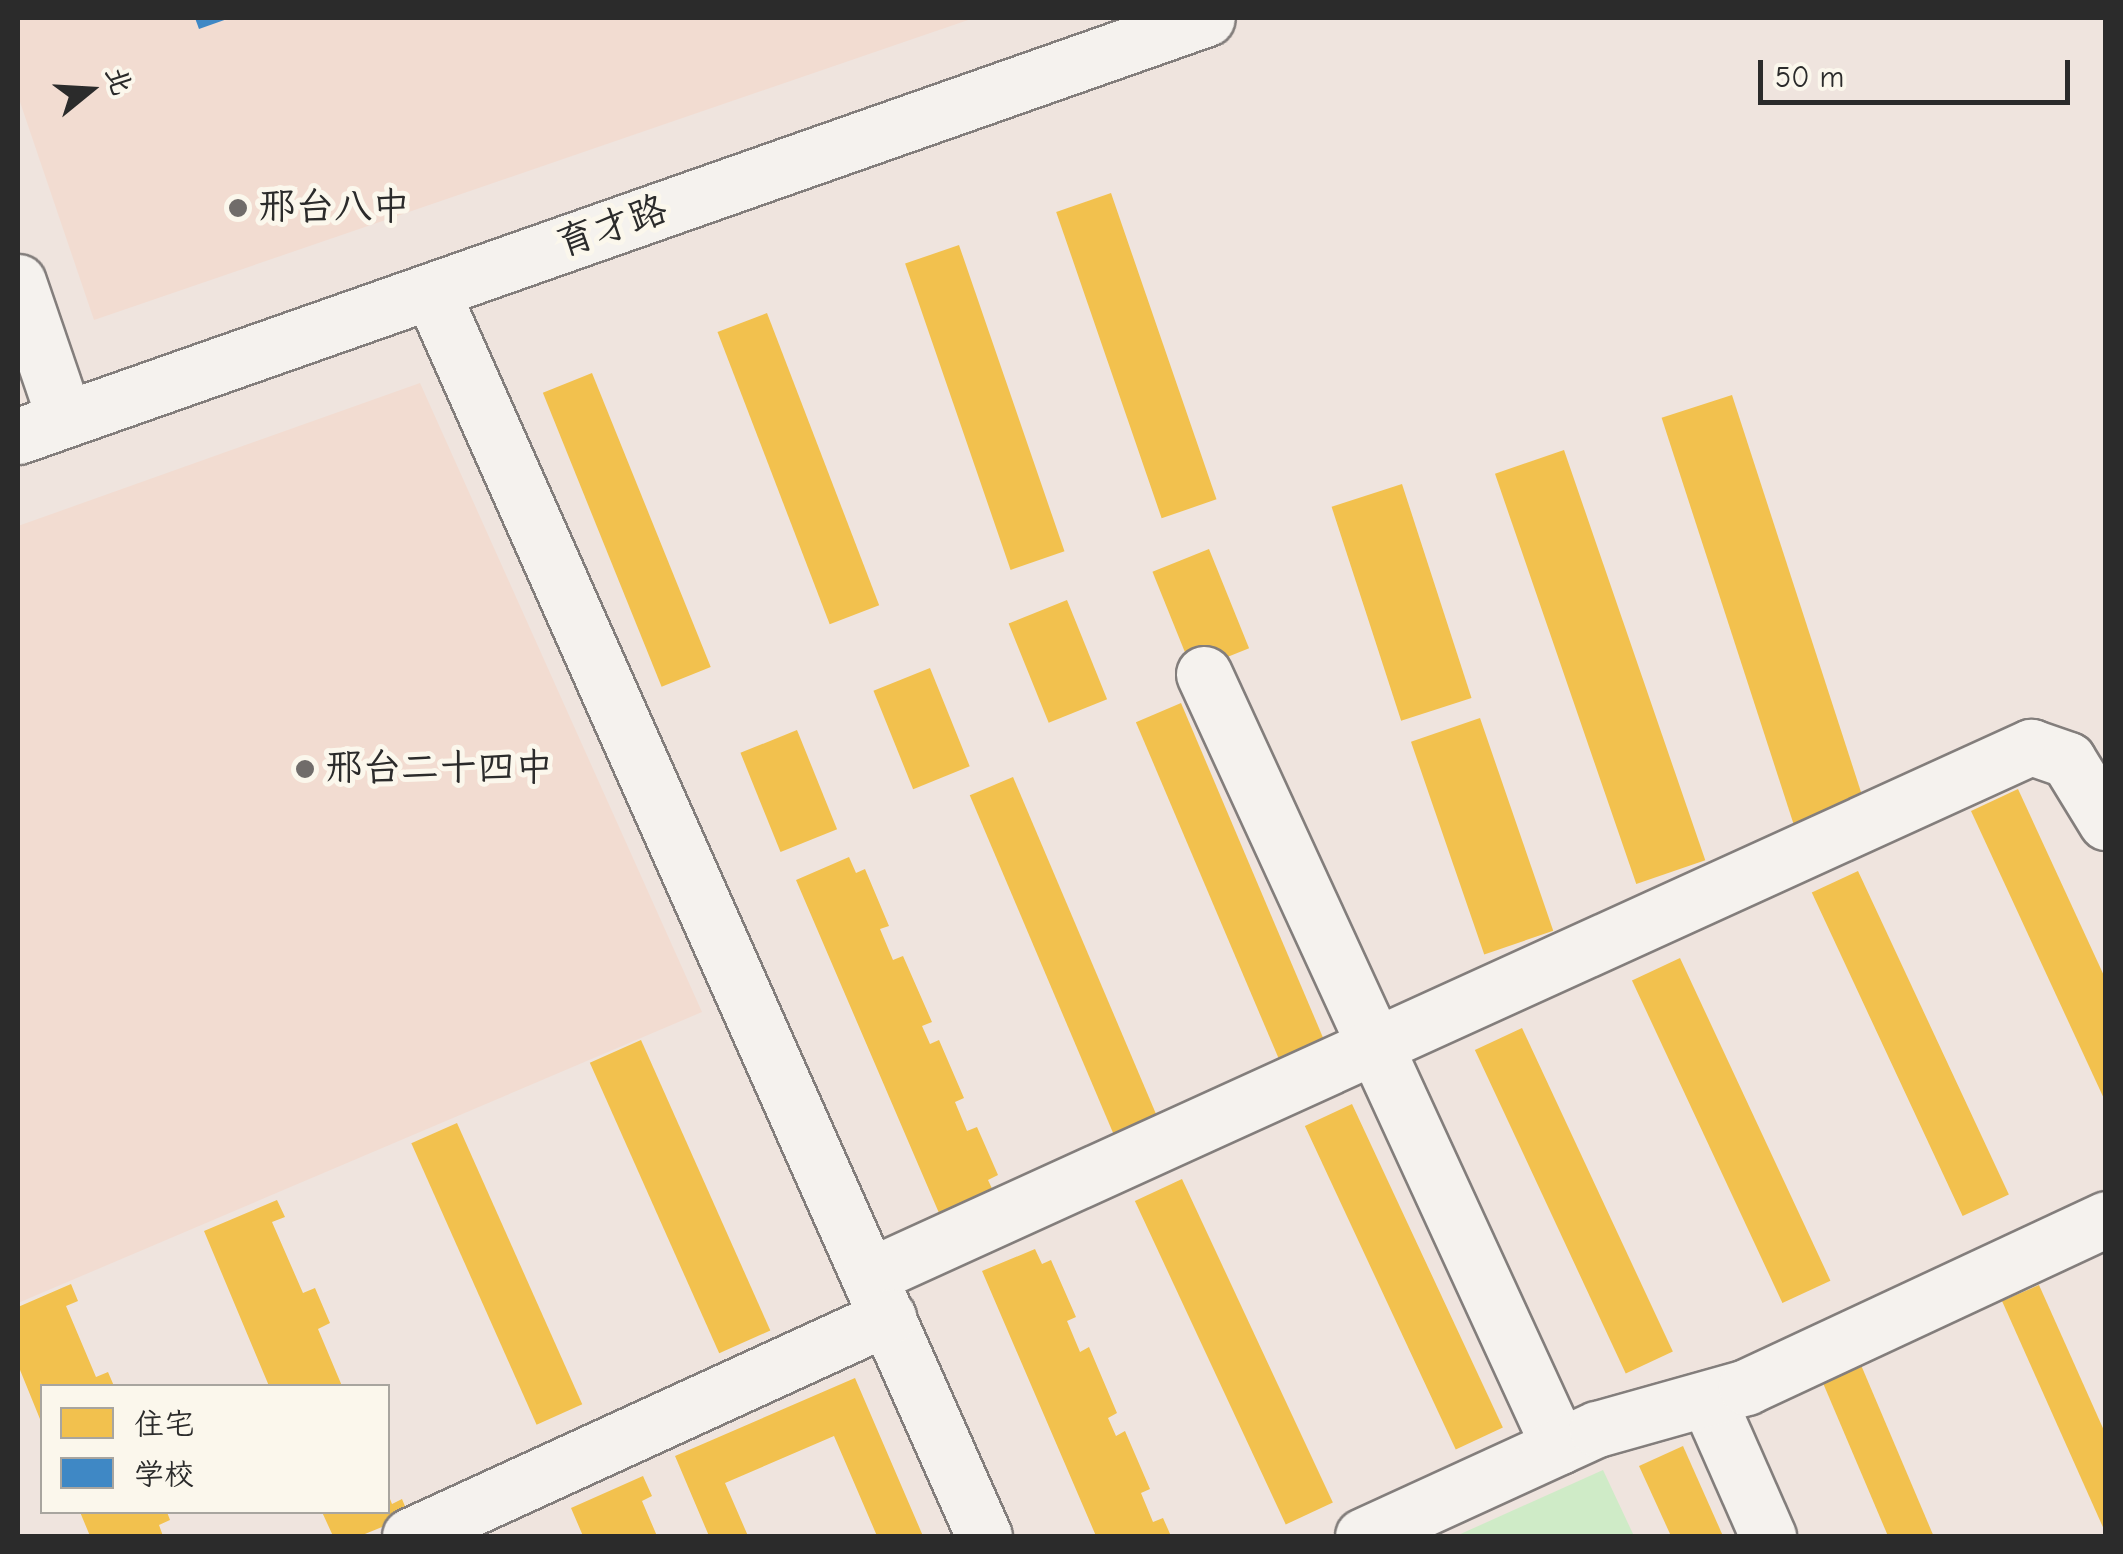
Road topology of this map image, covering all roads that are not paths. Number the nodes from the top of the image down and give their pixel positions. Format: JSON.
{"nodes":[{"id":1,"x":1207,"y":18,"type":"edge"},
{"id":2,"x":18,"y":282,"type":"edge"},
{"id":3,"x":431,"y":291,"type":"junction"},
{"id":4,"x":42,"y":428,"type":"edge"},
{"id":5,"x":1204,"y":674,"type":"dead end"},
{"id":6,"x":2101,"y":812,"type":"edge"},
{"id":7,"x":1375,"y":1046,"type":"junction"},
{"id":8,"x":2106,"y":1219,"type":"edge"},
{"id":9,"x":878,"y":1297,"type":"junction"},
{"id":10,"x":1708,"y":1400,"type":"junction"},
{"id":11,"x":1559,"y":1446,"type":"junction"},
{"id":12,"x":410,"y":1536,"type":"edge"},
{"id":13,"x":984,"y":1536,"type":"edge"},
{"id":14,"x":1364,"y":1536,"type":"edge"},
{"id":15,"x":1768,"y":1536,"type":"edge"}],
"edges":[{"from":1,"to":3,"type":"street","name":"育才路"},
{"from":2,"to":4,"type":"street"},
{"from":3,"to":4,"type":"street","name":"育才路"},
{"from":3,"to":9,"type":"street"},
{"from":5,"to":7,"type":"street"},
{"from":6,"to":7,"type":"street"},
{"from":7,"to":9,"type":"street"},
{"from":7,"to":11,"type":"street"},
{"from":8,"to":10,"type":"street"},
{"from":9,"to":12,"type":"street"},
{"from":9,"to":13,"type":"street"},
{"from":10,"to":11,"type":"street"},
{"from":10,"to":15,"type":"street"},
{"from":11,"to":14,"type":"street"}]}
